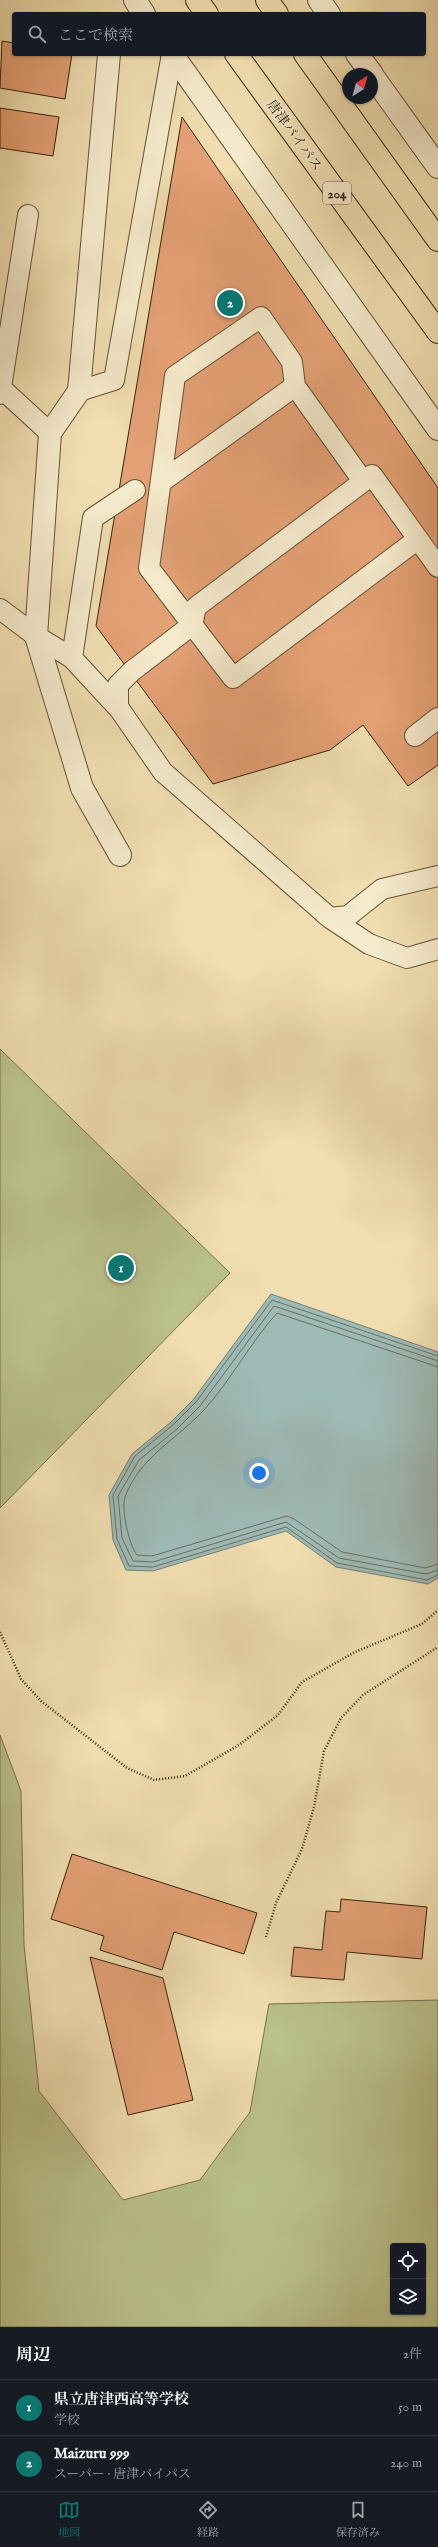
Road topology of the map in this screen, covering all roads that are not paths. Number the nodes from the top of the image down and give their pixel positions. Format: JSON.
{"nodes":[{"id":1,"x":133,"y":0,"type":"edge"},
{"id":2,"x":197,"y":0,"type":"edge"},
{"id":3,"x":267,"y":0,"type":"edge"},
{"id":4,"x":319,"y":0,"type":"edge"},
{"id":5,"x":124,"y":12,"type":"edge"},
{"id":6,"x":142,"y":12,"type":"edge"},
{"id":7,"x":206,"y":12,"type":"edge"},
{"id":8,"x":276,"y":12,"type":"edge"},
{"id":9,"x":328,"y":12,"type":"edge"},
{"id":10,"x":109,"y":56,"type":"edge"},
{"id":11,"x":172,"y":56,"type":"edge"},
{"id":12,"x":173,"y":56,"type":"edge"},
{"id":13,"x":237,"y":56,"type":"edge"},
{"id":14,"x":306,"y":56,"type":"edge"},
{"id":15,"x":358,"y":56,"type":"edge"},
{"id":16,"x":368,"y":68,"type":"edge"},
{"id":17,"x":378,"y":82,"type":"edge"},
{"id":18,"x":438,"y":167,"type":"edge"},
{"id":19,"x":28,"y":215,"type":"dead end"},
{"id":20,"x":438,"y":240,"type":"edge"},
{"id":21,"x":438,"y":332,"type":"edge"},
{"id":22,"x":295,"y":386,"type":"junction"},
{"id":23,"x":0,"y":389,"type":"edge"},
{"id":24,"x":79,"y":391,"type":"junction"},
{"id":25,"x":438,"y":429,"type":"edge"},
{"id":26,"x":50,"y":433,"type":"junction"},
{"id":27,"x":363,"y":481,"type":"junction"},
{"id":28,"x":161,"y":482,"type":"junction"},
{"id":29,"x":135,"y":490,"type":"dead end"},
{"id":30,"x":418,"y":539,"type":"junction"},
{"id":31,"x":438,"y":567,"type":"edge"},
{"id":32,"x":0,"y":609,"type":"edge"},
{"id":33,"x":192,"y":625,"type":"junction"},
{"id":34,"x":36,"y":636,"type":"junction"},
{"id":35,"x":72,"y":658,"type":"junction"},
{"id":36,"x":118,"y":707,"type":"junction"},
{"id":37,"x":438,"y":718,"type":"edge"},
{"id":38,"x":415,"y":736,"type":"dead end"},
{"id":39,"x":120,"y":855,"type":"dead end"},
{"id":40,"x":438,"y":876,"type":"edge"},
{"id":41,"x":330,"y":918,"type":"junction"},
{"id":42,"x":438,"y":949,"type":"edge"}],
"edges":[{"from":1,"to":5,"type":"street"},
{"from":1,"to":6,"type":"street"},
{"from":2,"to":7,"type":"highway"},
{"from":3,"to":8,"type":"highway"},
{"from":4,"to":9,"type":"street"},
{"from":10,"to":24,"type":"street"},
{"from":11,"to":24,"type":"lane"},
{"from":12,"to":25,"type":"street"},
{"from":13,"to":21,"type":"highway","name":"唐津バイパス","number":"204"},
{"from":14,"to":20,"type":"highway"},
{"from":15,"to":16,"type":"street"},
{"from":17,"to":18,"type":"street"},
{"from":19,"to":23,"type":"lane"},
{"from":22,"to":27,"type":"lane"},
{"from":22,"to":28,"type":"lane"},
{"from":22,"to":28,"type":"lane"},
{"from":23,"to":26,"type":"lane"},
{"from":24,"to":26,"type":"street"},
{"from":26,"to":34,"type":"street"},
{"from":27,"to":30,"type":"lane"},
{"from":27,"to":33,"type":"lane"},
{"from":28,"to":33,"type":"lane"},
{"from":29,"to":35,"type":"lane"},
{"from":30,"to":31,"type":"lane"},
{"from":30,"to":33,"type":"lane"},
{"from":32,"to":34,"type":"lane"},
{"from":33,"to":36,"type":"lane"},
{"from":34,"to":35,"type":"lane"},
{"from":34,"to":39,"type":"street"},
{"from":35,"to":36,"type":"lane"},
{"from":36,"to":41,"type":"lane"},
{"from":37,"to":38,"type":"lane"},
{"from":40,"to":41,"type":"lane"},
{"from":41,"to":42,"type":"lane"}]}
